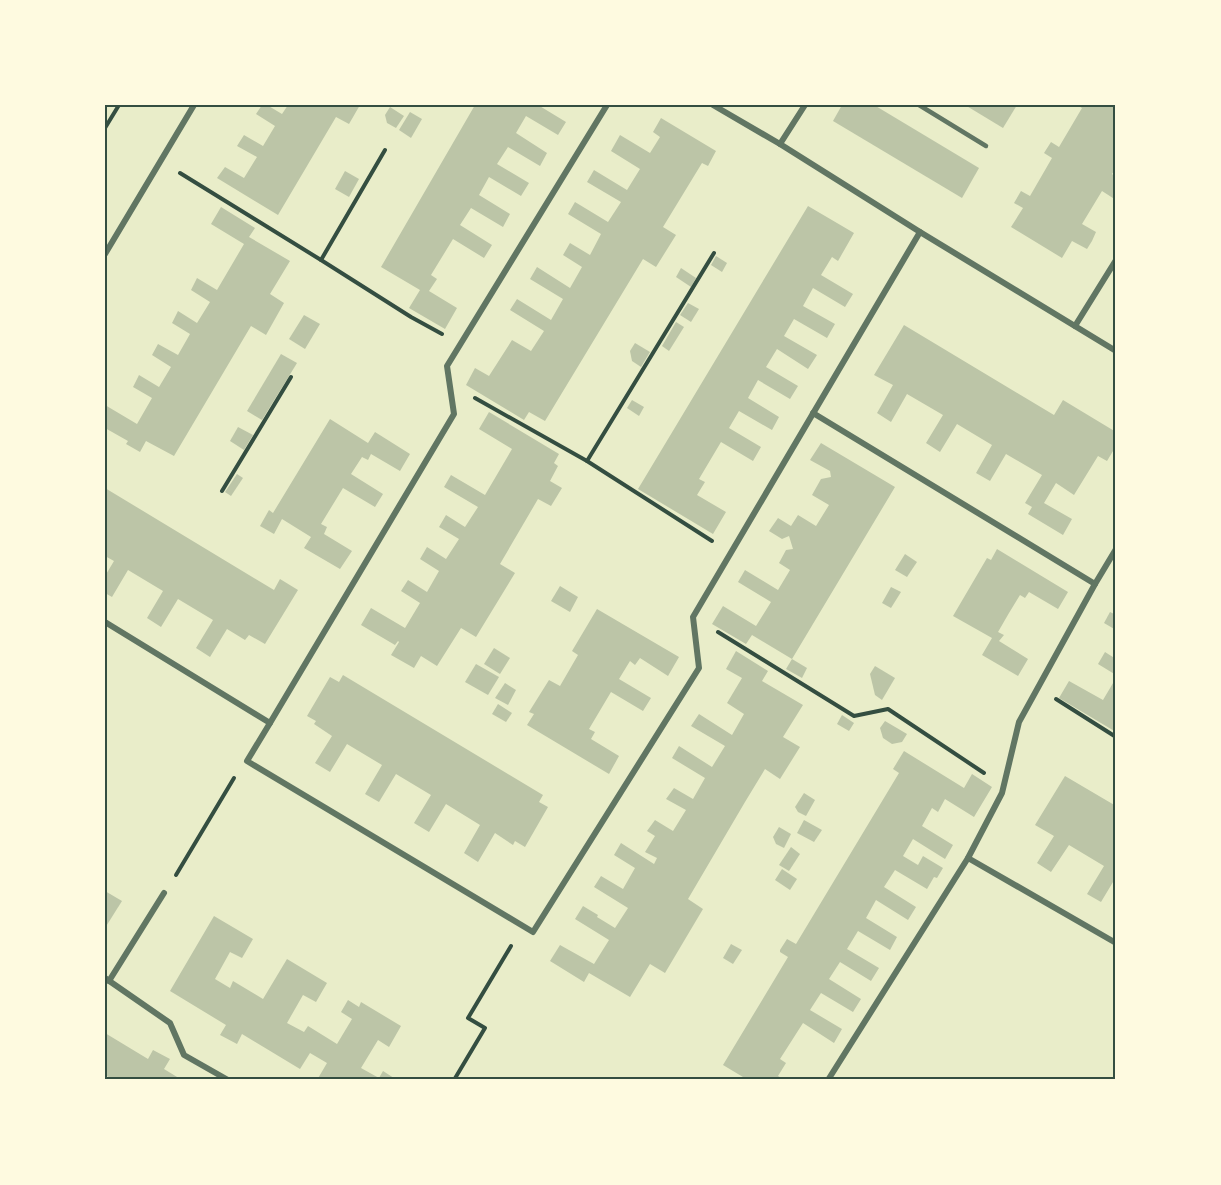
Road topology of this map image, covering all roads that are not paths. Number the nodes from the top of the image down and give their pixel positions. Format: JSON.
{"nodes":[{"id":1,"x":194,"y":105,"type":"edge"},
{"id":2,"x":607,"y":105,"type":"edge"},
{"id":3,"x":713,"y":105,"type":"edge"},
{"id":4,"x":805,"y":105,"type":"edge"},
{"id":5,"x":919,"y":105,"type":"edge"},
{"id":6,"x":780,"y":144,"type":"junction"},
{"id":7,"x":986,"y":146,"type":"dead end"},
{"id":8,"x":920,"y":232,"type":"junction"},
{"id":9,"x":105,"y":254,"type":"edge"},
{"id":10,"x":1116,"y":260,"type":"edge"},
{"id":11,"x":1075,"y":326,"type":"junction"},
{"id":12,"x":1116,"y":351,"type":"edge"},
{"id":13,"x":813,"y":412,"type":"junction"},
{"id":14,"x":1116,"y":549,"type":"edge"},
{"id":15,"x":1095,"y":584,"type":"junction"},
{"id":16,"x":105,"y":622,"type":"edge"},
{"id":17,"x":270,"y":723,"type":"junction"},
{"id":18,"x":968,"y":858,"type":"junction"},
{"id":19,"x":165,"y":893,"type":"road end"},
{"id":20,"x":1116,"y":943,"type":"edge"},
{"id":21,"x":107,"y":980,"type":"edge"},
{"id":22,"x":228,"y":1080,"type":"edge"},
{"id":23,"x":828,"y":1080,"type":"edge"}],
"edges":[{"from":1,"to":9,"type":"street"},
{"from":2,"to":17,"type":"street"},
{"from":3,"to":6,"type":"street"},
{"from":4,"to":6,"type":"street"},
{"from":5,"to":7,"type":"lane"},
{"from":6,"to":8,"type":"street"},
{"from":8,"to":11,"type":"street"},
{"from":8,"to":13,"type":"street"},
{"from":10,"to":11,"type":"street"},
{"from":11,"to":12,"type":"street"},
{"from":13,"to":15,"type":"street"},
{"from":13,"to":17,"type":"street"},
{"from":14,"to":15,"type":"street"},
{"from":15,"to":18,"type":"street"},
{"from":16,"to":17,"type":"street"},
{"from":18,"to":20,"type":"street"},
{"from":18,"to":23,"type":"street"},
{"from":19,"to":21,"type":"street"},
{"from":21,"to":22,"type":"street"}]}
